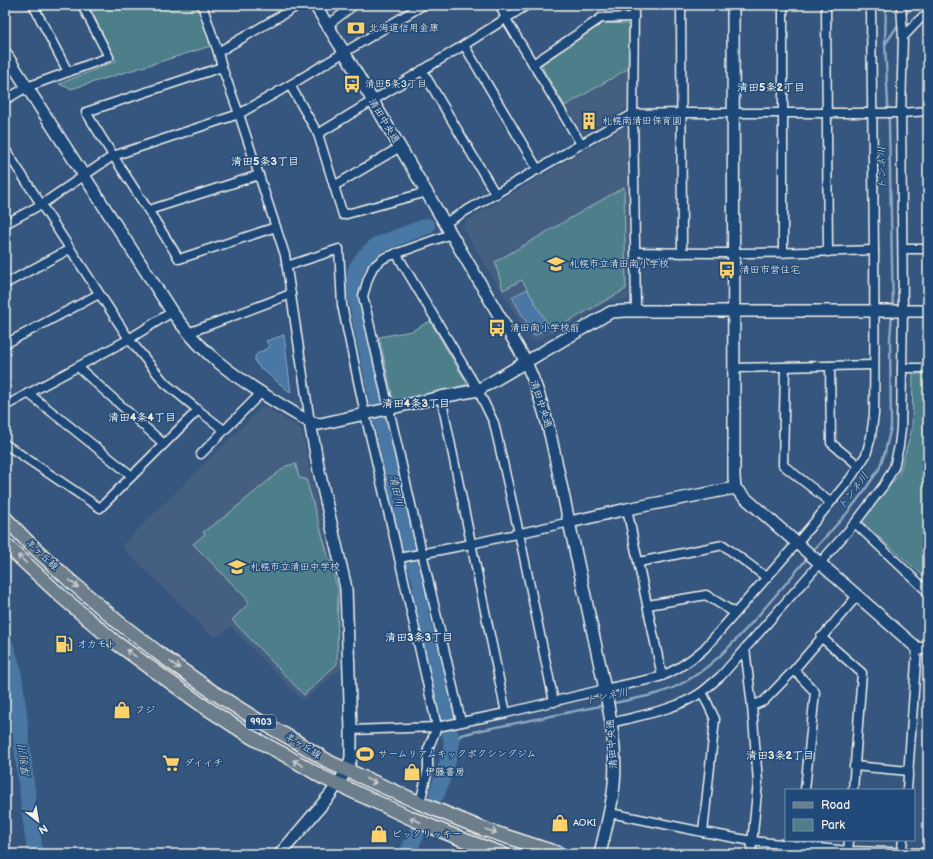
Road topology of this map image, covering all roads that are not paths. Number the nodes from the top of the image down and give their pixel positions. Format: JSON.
{"nodes":[{"id":1,"x":33,"y":5,"type":"edge"},
{"id":2,"x":82,"y":5,"type":"edge"},
{"id":3,"x":202,"y":5,"type":"edge"},
{"id":4,"x":298,"y":5,"type":"edge"},
{"id":5,"x":315,"y":5,"type":"edge"},
{"id":6,"x":354,"y":5,"type":"edge"},
{"id":7,"x":423,"y":5,"type":"edge"},
{"id":8,"x":500,"y":5,"type":"edge"},
{"id":9,"x":527,"y":5,"type":"edge"},
{"id":10,"x":634,"y":5,"type":"edge"},
{"id":11,"x":681,"y":5,"type":"edge"},
{"id":12,"x":733,"y":5,"type":"edge"},
{"id":13,"x":782,"y":5,"type":"edge"},
{"id":14,"x":826,"y":5,"type":"edge"},
{"id":15,"x":871,"y":5,"type":"edge"},
{"id":16,"x":901,"y":9,"type":"edge"},
{"id":17,"x":928,"y":14,"type":"edge"},
{"id":18,"x":634,"y":17,"type":"junction"},
{"id":19,"x":506,"y":18,"type":"junction"},
{"id":20,"x":328,"y":25,"type":"junction"},
{"id":21,"x":903,"y":37,"type":"junction"},
{"id":22,"x":464,"y":45,"type":"junction"},
{"id":23,"x":218,"y":52,"type":"junction"},
{"id":24,"x":344,"y":52,"type":"junction"},
{"id":25,"x":5,"y":53,"type":"edge"},
{"id":26,"x":533,"y":64,"type":"junction"},
{"id":27,"x":222,"y":66,"type":"junction"},
{"id":28,"x":422,"y":70,"type":"junction"},
{"id":29,"x":68,"y":72,"type":"junction"},
{"id":30,"x":290,"y":85,"type":"junction"},
{"id":31,"x":27,"y":87,"type":"junction"},
{"id":32,"x":5,"y":100,"type":"edge"},
{"id":33,"x":372,"y":100,"type":"junction"},
{"id":34,"x":928,"y":111,"type":"edge"},
{"id":35,"x":682,"y":113,"type":"junction"},
{"id":36,"x":733,"y":113,"type":"junction"},
{"id":37,"x":783,"y":113,"type":"junction"},
{"id":38,"x":827,"y":113,"type":"junction"},
{"id":39,"x":875,"y":113,"type":"junction"},
{"id":40,"x":898,"y":113,"type":"junction"},
{"id":41,"x":239,"y":114,"type":"junction"},
{"id":42,"x":634,"y":114,"type":"junction"},
{"id":43,"x":318,"y":134,"type":"junction"},
{"id":44,"x":581,"y":144,"type":"junction"},
{"id":45,"x":400,"y":147,"type":"junction"},
{"id":46,"x":5,"y":149,"type":"edge"},
{"id":47,"x":113,"y":156,"type":"junction"},
{"id":48,"x":8,"y":161,"type":"edge"},
{"id":49,"x":538,"y":170,"type":"junction"},
{"id":50,"x":259,"y":175,"type":"junction"},
{"id":51,"x":84,"y":176,"type":"junction"},
{"id":52,"x":334,"y":186,"type":"junction"},
{"id":53,"x":427,"y":192,"type":"junction"},
{"id":54,"x":496,"y":194,"type":"junction"},
{"id":55,"x":42,"y":204,"type":"junction"},
{"id":56,"x":149,"y":210,"type":"junction"},
{"id":57,"x":445,"y":223,"type":"junction"},
{"id":58,"x":5,"y":224,"type":"edge"},
{"id":59,"x":276,"y":227,"type":"junction"},
{"id":60,"x":451,"y":234,"type":"junction"},
{"id":61,"x":70,"y":249,"type":"junction"},
{"id":62,"x":903,"y":249,"type":"junction"},
{"id":63,"x":928,"y":249,"type":"edge"},
{"id":64,"x":874,"y":250,"type":"junction"},
{"id":65,"x":635,"y":252,"type":"junction"},
{"id":66,"x":828,"y":252,"type":"junction"},
{"id":67,"x":396,"y":253,"type":"junction"},
{"id":68,"x":682,"y":253,"type":"junction"},
{"id":69,"x":783,"y":253,"type":"junction"},
{"id":70,"x":734,"y":254,"type":"junction"},
{"id":71,"x":287,"y":266,"type":"junction"},
{"id":72,"x":5,"y":284,"type":"edge"},
{"id":73,"x":99,"y":294,"type":"junction"},
{"id":74,"x":291,"y":294,"type":"junction"},
{"id":75,"x":636,"y":311,"type":"junction"},
{"id":76,"x":734,"y":311,"type":"junction"},
{"id":77,"x":878,"y":311,"type":"junction"},
{"id":78,"x":900,"y":311,"type":"junction"},
{"id":79,"x":928,"y":311,"type":"edge"},
{"id":80,"x":172,"y":312,"type":"junction"},
{"id":81,"x":188,"y":333,"type":"junction"},
{"id":82,"x":129,"y":339,"type":"junction"},
{"id":83,"x":5,"y":344,"type":"edge"},
{"id":84,"x":526,"y":362,"type":"junction"},
{"id":85,"x":874,"y":365,"type":"junction"},
{"id":86,"x":830,"y":366,"type":"junction"},
{"id":87,"x":78,"y":367,"type":"junction"},
{"id":88,"x":785,"y":367,"type":"junction"},
{"id":89,"x":734,"y":368,"type":"junction"},
{"id":90,"x":902,"y":368,"type":"junction"},
{"id":91,"x":928,"y":368,"type":"edge"},
{"id":92,"x":478,"y":390,"type":"junction"},
{"id":93,"x":262,"y":392,"type":"junction"},
{"id":94,"x":28,"y":393,"type":"junction"},
{"id":95,"x":441,"y":397,"type":"junction"},
{"id":96,"x":5,"y":406,"type":"edge"},
{"id":97,"x":387,"y":409,"type":"junction"},
{"id":98,"x":198,"y":410,"type":"junction"},
{"id":99,"x":368,"y":414,"type":"junction"},
{"id":100,"x":310,"y":422,"type":"junction"},
{"id":101,"x":224,"y":430,"type":"junction"},
{"id":102,"x":5,"y":444,"type":"edge"},
{"id":103,"x":164,"y":444,"type":"junction"},
{"id":104,"x":201,"y":454,"type":"dead end"},
{"id":105,"x":859,"y":466,"type":"junction"},
{"id":106,"x":132,"y":476,"type":"junction"},
{"id":107,"x":735,"y":488,"type":"junction"},
{"id":108,"x":830,"y":502,"type":"junction"},
{"id":109,"x":627,"y":509,"type":"junction"},
{"id":110,"x":5,"y":518,"type":"edge"},
{"id":111,"x":570,"y":522,"type":"junction"},
{"id":112,"x":855,"y":523,"type":"junction"},
{"id":113,"x":520,"y":533,"type":"junction"},
{"id":114,"x":5,"y":544,"type":"edge"},
{"id":115,"x":470,"y":544,"type":"junction"},
{"id":116,"x":800,"y":546,"type":"junction"},
{"id":117,"x":420,"y":554,"type":"junction"},
{"id":118,"x":402,"y":557,"type":"junction"},
{"id":119,"x":817,"y":561,"type":"junction"},
{"id":120,"x":639,"y":562,"type":"junction"},
{"id":121,"x":766,"y":577,"type":"junction"},
{"id":122,"x":928,"y":592,"type":"edge"},
{"id":123,"x":857,"y":596,"type":"junction"},
{"id":124,"x":648,"y":605,"type":"junction"},
{"id":125,"x":734,"y":613,"type":"junction"},
{"id":126,"x":821,"y":637,"type":"junction"},
{"id":127,"x":745,"y":648,"type":"junction"},
{"id":128,"x":923,"y":648,"type":"edge"},
{"id":129,"x":794,"y":670,"type":"junction"},
{"id":130,"x":662,"y":676,"type":"junction"},
{"id":131,"x":702,"y":692,"type":"junction"},
{"id":132,"x":606,"y":693,"type":"junction"},
{"id":133,"x":554,"y":702,"type":"junction"},
{"id":134,"x":752,"y":706,"type":"junction"},
{"id":135,"x":506,"y":713,"type":"junction"},
{"id":136,"x":610,"y":718,"type":"junction"},
{"id":137,"x":457,"y":722,"type":"junction"},
{"id":138,"x":440,"y":726,"type":"junction"},
{"id":139,"x":351,"y":730,"type":"junction"},
{"id":140,"x":854,"y":766,"type":"junction"},
{"id":141,"x":347,"y":770,"type":"junction"},
{"id":142,"x":909,"y":771,"type":"junction"},
{"id":143,"x":338,"y":784,"type":"junction"},
{"id":144,"x":805,"y":789,"type":"edge"},
{"id":145,"x":853,"y":789,"type":"edge"},
{"id":146,"x":907,"y":789,"type":"edge"},
{"id":147,"x":420,"y":803,"type":"junction"},
{"id":148,"x":610,"y":813,"type":"junction"},
{"id":149,"x":703,"y":832,"type":"junction"},
{"id":150,"x":752,"y":841,"type":"junction"},
{"id":151,"x":849,"y":841,"type":"edge"},
{"id":152,"x":903,"y":841,"type":"edge"},
{"id":153,"x":800,"y":843,"type":"edge"},
{"id":154,"x":848,"y":851,"type":"junction"},
{"id":155,"x":901,"y":853,"type":"edge"},
{"id":156,"x":928,"y":853,"type":"edge"},
{"id":157,"x":280,"y":854,"type":"edge"},
{"id":158,"x":503,"y":854,"type":"edge"},
{"id":159,"x":560,"y":854,"type":"edge"},
{"id":160,"x":600,"y":854,"type":"edge"},
{"id":161,"x":751,"y":854,"type":"edge"}],
"edges":[{"from":1,"to":29,"type":"street"},
{"from":2,"to":29,"type":"street"},
{"from":3,"to":23,"type":"street"},
{"from":4,"to":23,"type":"street"},
{"from":5,"to":20,"type":"street","name":"清田中央通"},
{"from":6,"to":20,"type":"street"},
{"from":7,"to":24,"type":"street"},
{"from":8,"to":19,"type":"street"},
{"from":9,"to":19,"type":"street"},
{"from":10,"to":18,"type":"street"},
{"from":11,"to":35,"type":"street"},
{"from":12,"to":36,"type":"street"},
{"from":13,"to":37,"type":"street"},
{"from":14,"to":38,"type":"street"},
{"from":15,"to":39,"type":"street"},
{"from":16,"to":21,"type":"street"},
{"from":17,"to":21,"type":"street"},
{"from":18,"to":26,"type":"street"},
{"from":18,"to":42,"type":"street"},
{"from":19,"to":22,"type":"street"},
{"from":19,"to":26,"type":"street"},
{"from":20,"to":24,"type":"street","name":"清田中央通"},
{"from":21,"to":40,"type":"street"},
{"from":22,"to":28,"type":"street"},
{"from":22,"to":49,"type":"street"},
{"from":23,"to":27,"type":"street"},
{"from":24,"to":30,"type":"street"},
{"from":24,"to":33,"type":"street","name":"清田中央通"},
{"from":25,"to":31,"type":"street"},
{"from":26,"to":44,"type":"street"},
{"from":27,"to":41,"type":"street"},
{"from":27,"to":47,"type":"street"},
{"from":28,"to":33,"type":"street"},
{"from":28,"to":54,"type":"street"},
{"from":29,"to":31,"type":"street"},
{"from":30,"to":41,"type":"street"},
{"from":30,"to":43,"type":"street"},
{"from":31,"to":32,"type":"street"},
{"from":31,"to":51,"type":"street"},
{"from":33,"to":43,"type":"street"},
{"from":33,"to":45,"type":"street","name":"清田中央通"},
{"from":34,"to":40,"type":"street"},
{"from":35,"to":36,"type":"street"},
{"from":35,"to":42,"type":"street"},
{"from":35,"to":68,"type":"street"},
{"from":36,"to":37,"type":"street"},
{"from":36,"to":70,"type":"street"},
{"from":37,"to":38,"type":"street"},
{"from":37,"to":69,"type":"street"},
{"from":38,"to":39,"type":"street"},
{"from":38,"to":66,"type":"street"},
{"from":39,"to":40,"type":"street"},
{"from":39,"to":64,"type":"street"},
{"from":40,"to":62,"type":"street"},
{"from":41,"to":47,"type":"street"},
{"from":41,"to":50,"type":"street"},
{"from":42,"to":44,"type":"street"},
{"from":42,"to":65,"type":"street"},
{"from":43,"to":52,"type":"street"},
{"from":44,"to":49,"type":"street"},
{"from":45,"to":52,"type":"street"},
{"from":45,"to":53,"type":"street","name":"清田中央通"},
{"from":46,"to":48,"type":"street"},
{"from":47,"to":51,"type":"street"},
{"from":47,"to":56,"type":"street"},
{"from":48,"to":55,"type":"street"},
{"from":49,"to":54,"type":"street"},
{"from":50,"to":56,"type":"street"},
{"from":50,"to":59,"type":"street"},
{"from":51,"to":55,"type":"street"},
{"from":51,"to":80,"type":"street"},
{"from":52,"to":53,"type":"street"},
{"from":53,"to":57,"type":"street","name":"清田中央通"},
{"from":54,"to":57,"type":"street"},
{"from":55,"to":58,"type":"street"},
{"from":55,"to":61,"type":"street"},
{"from":56,"to":59,"type":"street"},
{"from":57,"to":60,"type":"street","name":"清田中央通"},
{"from":59,"to":71,"type":"street"},
{"from":60,"to":67,"type":"street"},
{"from":60,"to":84,"type":"street","name":"清田中央通"},
{"from":61,"to":72,"type":"street"},
{"from":61,"to":73,"type":"street"},
{"from":62,"to":63,"type":"street"},
{"from":62,"to":78,"type":"street"},
{"from":64,"to":66,"type":"street"},
{"from":64,"to":77,"type":"street"},
{"from":65,"to":68,"type":"street"},
{"from":65,"to":75,"type":"street"},
{"from":66,"to":69,"type":"street"},
{"from":67,"to":92,"type":"street"},
{"from":67,"to":97,"type":"street"},
{"from":68,"to":70,"type":"street"},
{"from":69,"to":70,"type":"street"},
{"from":70,"to":76,"type":"street"},
{"from":71,"to":74,"type":"street"},
{"from":71,"to":99,"type":"street"},
{"from":73,"to":82,"type":"street"},
{"from":73,"to":83,"type":"street"},
{"from":74,"to":81,"type":"street"},
{"from":74,"to":100,"type":"street"},
{"from":75,"to":76,"type":"street"},
{"from":75,"to":84,"type":"street"},
{"from":76,"to":77,"type":"street"},
{"from":76,"to":89,"type":"street"},
{"from":77,"to":78,"type":"street"},
{"from":77,"to":85,"type":"street"},
{"from":78,"to":79,"type":"street"},
{"from":78,"to":90,"type":"street"},
{"from":80,"to":81,"type":"street"},
{"from":80,"to":82,"type":"street"},
{"from":81,"to":93,"type":"street"},
{"from":82,"to":87,"type":"street"},
{"from":82,"to":98,"type":"street"},
{"from":84,"to":92,"type":"street"},
{"from":84,"to":111,"type":"street","name":"清田中央通"},
{"from":85,"to":86,"type":"street"},
{"from":85,"to":105,"type":"street"},
{"from":86,"to":88,"type":"street"},
{"from":86,"to":105,"type":"street"},
{"from":87,"to":94,"type":"street"},
{"from":87,"to":103,"type":"street"},
{"from":88,"to":89,"type":"street"},
{"from":88,"to":108,"type":"street"},
{"from":89,"to":107,"type":"street"},
{"from":90,"to":91,"type":"street"},
{"from":90,"to":112,"type":"street"},
{"from":92,"to":95,"type":"street"},
{"from":92,"to":113,"type":"street"},
{"from":93,"to":100,"type":"street"},
{"from":93,"to":101,"type":"street"},
{"from":94,"to":96,"type":"street"},
{"from":94,"to":106,"type":"street"},
{"from":95,"to":97,"type":"street"},
{"from":95,"to":115,"type":"street"},
{"from":97,"to":99,"type":"street"},
{"from":97,"to":117,"type":"street"},
{"from":98,"to":101,"type":"street"},
{"from":98,"to":103,"type":"street"},
{"from":99,"to":100,"type":"street"},
{"from":99,"to":118,"type":"street"},
{"from":100,"to":139,"type":"street"},
{"from":101,"to":104,"type":"street"},
{"from":102,"to":106,"type":"street"},
{"from":103,"to":106,"type":"street"},
{"from":105,"to":108,"type":"street"},
{"from":107,"to":109,"type":"street"},
{"from":107,"to":116,"type":"street"},
{"from":108,"to":116,"type":"street"},
{"from":109,"to":111,"type":"street"},
{"from":109,"to":120,"type":"street"},
{"from":110,"to":141,"type":"main road","name":"羊ヶ丘線","number":"9903","one_way":true},
{"from":111,"to":113,"type":"street"},
{"from":111,"to":132,"type":"street","name":"清田中央通"},
{"from":112,"to":119,"type":"street"},
{"from":112,"to":122,"type":"street"},
{"from":113,"to":115,"type":"street"},
{"from":113,"to":133,"type":"street"},
{"from":143,"to":114,"type":"main road","name":"羊ヶ丘線","number":"9903","one_way":true},
{"from":115,"to":117,"type":"street"},
{"from":115,"to":135,"type":"street"},
{"from":116,"to":119,"type":"street"},
{"from":116,"to":121,"type":"street"},
{"from":117,"to":118,"type":"street"},
{"from":117,"to":137,"type":"street"},
{"from":118,"to":138,"type":"street"},
{"from":119,"to":123,"type":"street"},
{"from":119,"to":127,"type":"street"},
{"from":120,"to":121,"type":"street"},
{"from":120,"to":124,"type":"street"},
{"from":121,"to":125,"type":"street"},
{"from":123,"to":126,"type":"street"},
{"from":123,"to":128,"type":"street"},
{"from":124,"to":125,"type":"street"},
{"from":124,"to":130,"type":"street"},
{"from":125,"to":130,"type":"street"},
{"from":126,"to":129,"type":"street"},
{"from":126,"to":140,"type":"street"},
{"from":127,"to":131,"type":"street"},
{"from":127,"to":134,"type":"street"},
{"from":128,"to":142,"type":"street"},
{"from":129,"to":134,"type":"street"},
{"from":129,"to":144,"type":"street"},
{"from":130,"to":132,"type":"street"},
{"from":131,"to":136,"type":"street"},
{"from":131,"to":149,"type":"street"},
{"from":132,"to":133,"type":"street"},
{"from":132,"to":136,"type":"street","name":"清田中央通"},
{"from":133,"to":135,"type":"street"},
{"from":134,"to":150,"type":"street"},
{"from":135,"to":137,"type":"street"},
{"from":136,"to":148,"type":"street","name":"清田中央通"},
{"from":137,"to":138,"type":"street"},
{"from":138,"to":139,"type":"street"},
{"from":138,"to":147,"type":"street"},
{"from":139,"to":141,"type":"street"},
{"from":140,"to":142,"type":"street"},
{"from":140,"to":145,"type":"street"},
{"from":141,"to":143,"type":"street"},
{"from":141,"to":147,"type":"main road","name":"羊ヶ丘線","number":"9903","one_way":true},
{"from":142,"to":146,"type":"street"},
{"from":143,"to":157,"type":"street"},
{"from":158,"to":143,"type":"main road","name":"羊ヶ丘線","number":"9903","one_way":true},
{"from":147,"to":159,"type":"main road","name":"羊ヶ丘線","number":"9903","one_way":true},
{"from":148,"to":149,"type":"street"},
{"from":148,"to":160,"type":"street","name":"清田中央通"},
{"from":149,"to":150,"type":"street"},
{"from":150,"to":153,"type":"street"},
{"from":150,"to":161,"type":"street"},
{"from":151,"to":154,"type":"street"},
{"from":152,"to":155,"type":"street"},
{"from":153,"to":154,"type":"street"},
{"from":154,"to":155,"type":"street"},
{"from":155,"to":156,"type":"street"}]}
